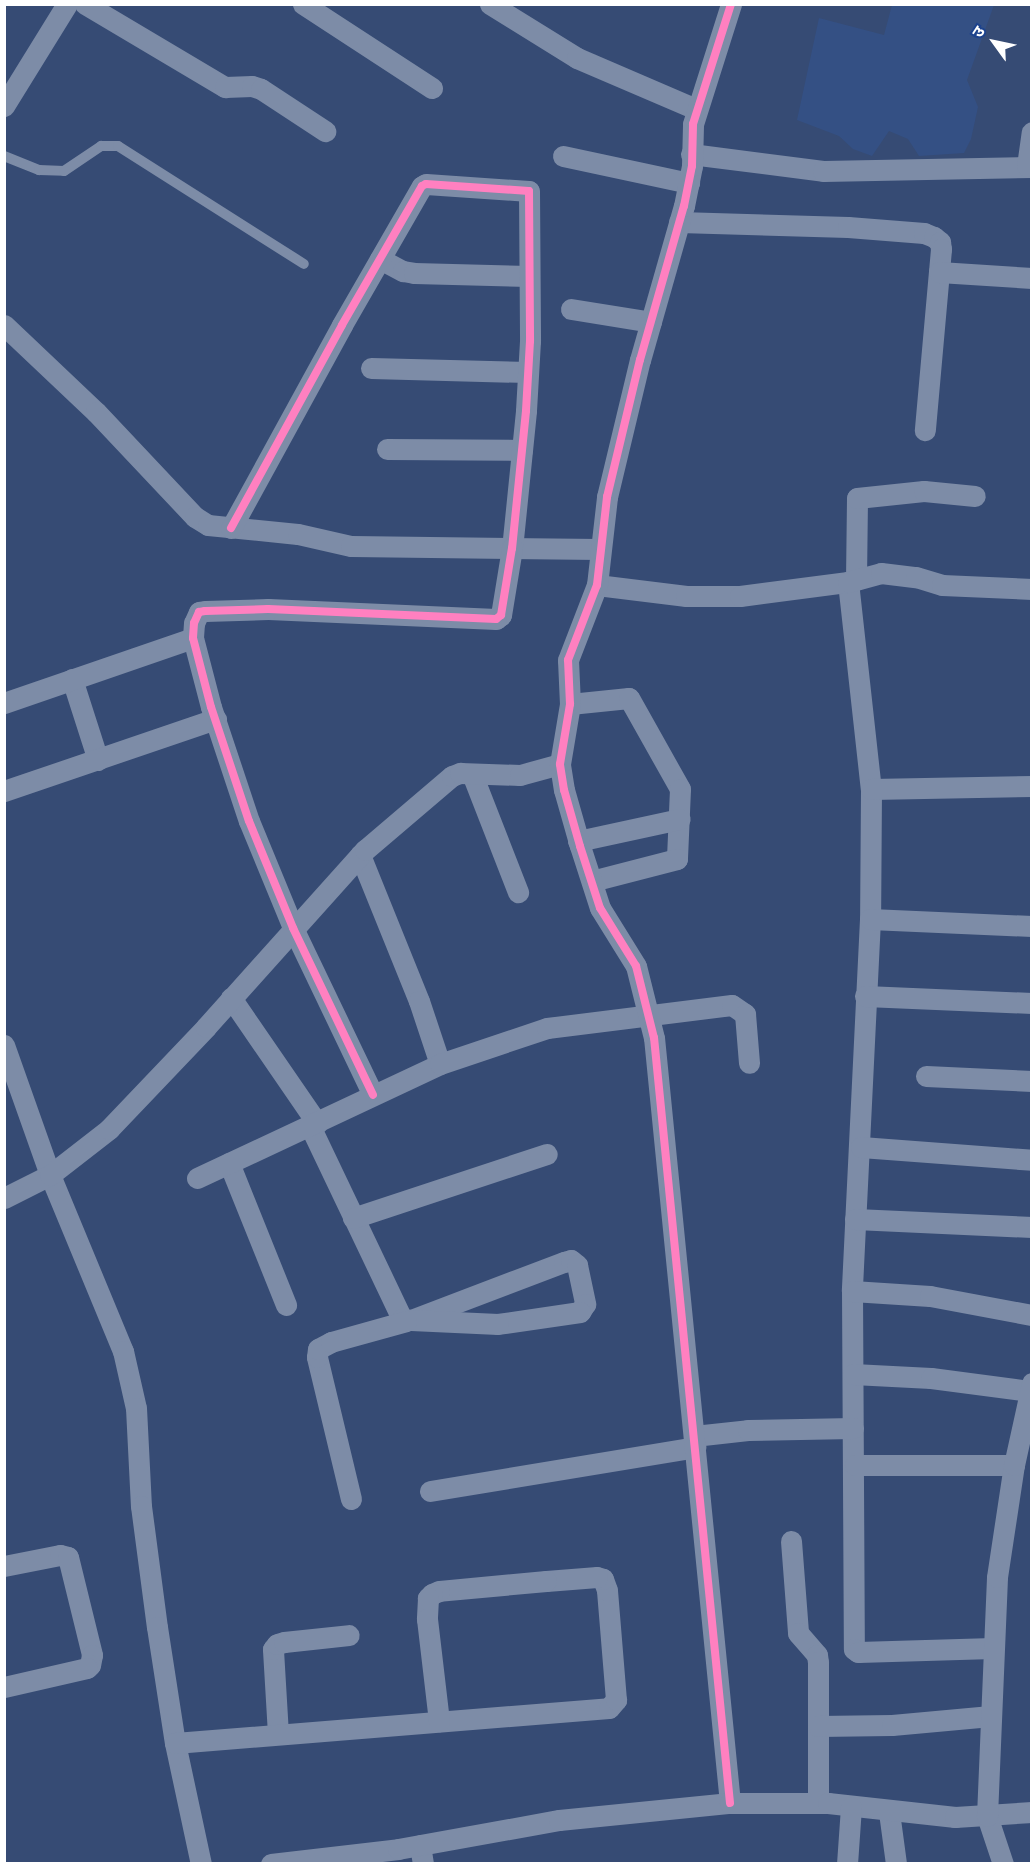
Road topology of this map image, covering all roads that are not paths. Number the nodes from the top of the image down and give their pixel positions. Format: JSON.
{"nodes":[{"id":1,"x":67,"y":4,"type":"edge"},
{"id":2,"x":85,"y":4,"type":"edge"},
{"id":3,"x":303,"y":4,"type":"edge"},
{"id":4,"x":490,"y":4,"type":"edge"},
{"id":5,"x":731,"y":4,"type":"edge"},
{"id":6,"x":515,"y":11,"type":"edge"},
{"id":7,"x":432,"y":88,"type":"dead end"},
{"id":8,"x":4,"y":106,"type":"edge"},
{"id":9,"x":696,"y":109,"type":"junction"},
{"id":10,"x":325,"y":131,"type":"dead end"},
{"id":11,"x":1032,"y":132,"type":"edge"},
{"id":12,"x":691,"y":154,"type":"junction"},
{"id":13,"x":4,"y":156,"type":"edge"},
{"id":14,"x":562,"y":156,"type":"dead end"},
{"id":15,"x":1029,"y":167,"type":"edge"},
{"id":16,"x":689,"y":183,"type":"junction"},
{"id":17,"x":680,"y":222,"type":"junction"},
{"id":18,"x":380,"y":259,"type":"junction"},
{"id":19,"x":304,"y":264,"type":"dead end"},
{"id":20,"x":939,"y":272,"type":"junction"},
{"id":21,"x":529,"y":276,"type":"junction"},
{"id":22,"x":1032,"y":278,"type":"edge"},
{"id":23,"x":571,"y":309,"type":"dead end"},
{"id":24,"x":651,"y":322,"type":"junction"},
{"id":25,"x":4,"y":325,"type":"edge"},
{"id":26,"x":371,"y":368,"type":"dead end"},
{"id":27,"x":528,"y":372,"type":"junction"},
{"id":28,"x":925,"y":430,"type":"dead end"},
{"id":29,"x":387,"y":449,"type":"dead end"},
{"id":30,"x":522,"y":450,"type":"junction"},
{"id":31,"x":975,"y":496,"type":"dead end"},
{"id":32,"x":231,"y":528,"type":"junction"},
{"id":33,"x":512,"y":548,"type":"junction"},
{"id":34,"x":599,"y":549,"type":"junction"},
{"id":35,"x":852,"y":581,"type":"junction"},
{"id":36,"x":597,"y":585,"type":"junction"},
{"id":37,"x":1032,"y":590,"type":"edge"},
{"id":38,"x":194,"y":638,"type":"junction"},
{"id":39,"x":72,"y":679,"type":"junction"},
{"id":40,"x":4,"y":703,"type":"edge"},
{"id":41,"x":570,"y":704,"type":"junction"},
{"id":42,"x":216,"y":719,"type":"junction"},
{"id":43,"x":98,"y":760,"type":"junction"},
{"id":44,"x":560,"y":764,"type":"junction"},
{"id":45,"x":472,"y":774,"type":"junction"},
{"id":46,"x":1032,"y":786,"type":"edge"},
{"id":47,"x":871,"y":789,"type":"junction"},
{"id":48,"x":4,"y":791,"type":"edge"},
{"id":49,"x":680,"y":819,"type":"junction"},
{"id":50,"x":578,"y":841,"type":"junction"},
{"id":51,"x":360,"y":855,"type":"junction"},
{"id":52,"x":592,"y":881,"type":"junction"},
{"id":53,"x":518,"y":892,"type":"dead end"},
{"id":54,"x":870,"y":919,"type":"junction"},
{"id":55,"x":1032,"y":926,"type":"edge"},
{"id":56,"x":293,"y":928,"type":"junction"},
{"id":57,"x":865,"y":996,"type":"junction"},
{"id":58,"x":231,"y":998,"type":"junction"},
{"id":59,"x":1032,"y":1003,"type":"edge"},
{"id":60,"x":650,"y":1016,"type":"junction"},
{"id":61,"x":4,"y":1045,"type":"edge"},
{"id":62,"x":749,"y":1062,"type":"dead end"},
{"id":63,"x":440,"y":1064,"type":"junction"},
{"id":64,"x":926,"y":1076,"type":"dead end"},
{"id":65,"x":1032,"y":1081,"type":"edge"},
{"id":66,"x":373,"y":1095,"type":"junction"},
{"id":67,"x":313,"y":1125,"type":"junction"},
{"id":68,"x":861,"y":1147,"type":"junction"},
{"id":69,"x":547,"y":1154,"type":"dead end"},
{"id":70,"x":1032,"y":1160,"type":"edge"},
{"id":71,"x":229,"y":1163,"type":"junction"},
{"id":72,"x":50,"y":1175,"type":"junction"},
{"id":73,"x":197,"y":1178,"type":"dead end"},
{"id":74,"x":4,"y":1198,"type":"edge"},
{"id":75,"x":353,"y":1218,"type":"junction"},
{"id":76,"x":855,"y":1219,"type":"junction"},
{"id":77,"x":1032,"y":1227,"type":"edge"},
{"id":78,"x":852,"y":1292,"type":"junction"},
{"id":79,"x":286,"y":1305,"type":"dead end"},
{"id":80,"x":1032,"y":1315,"type":"edge"},
{"id":81,"x":408,"y":1320,"type":"junction"},
{"id":82,"x":853,"y":1374,"type":"junction"},
{"id":83,"x":1030,"y":1392,"type":"edge"},
{"id":84,"x":853,"y":1428,"type":"junction"},
{"id":85,"x":695,"y":1442,"type":"junction"},
{"id":86,"x":855,"y":1465,"type":"junction"},
{"id":87,"x":1014,"y":1465,"type":"junction"},
{"id":88,"x":430,"y":1491,"type":"dead end"},
{"id":89,"x":351,"y":1500,"type":"dead end"},
{"id":90,"x":791,"y":1541,"type":"dead end"},
{"id":91,"x":4,"y":1566,"type":"edge"},
{"id":92,"x":349,"y":1635,"type":"dead end"},
{"id":93,"x":993,"y":1648,"type":"junction"},
{"id":94,"x":4,"y":1687,"type":"edge"},
{"id":95,"x":991,"y":1716,"type":"junction"},
{"id":96,"x":439,"y":1721,"type":"junction"},
{"id":97,"x":818,"y":1726,"type":"junction"},
{"id":98,"x":278,"y":1734,"type":"junction"},
{"id":99,"x":176,"y":1743,"type":"junction"},
{"id":100,"x":730,"y":1803,"type":"junction"},
{"id":101,"x":818,"y":1803,"type":"junction"},
{"id":102,"x":851,"y":1807,"type":"junction"},
{"id":103,"x":889,"y":1812,"type":"junction"},
{"id":104,"x":1032,"y":1812,"type":"edge"},
{"id":105,"x":987,"y":1816,"type":"junction"},
{"id":106,"x":421,"y":1854,"type":"edge"},
{"id":107,"x":201,"y":1863,"type":"edge"},
{"id":108,"x":271,"y":1863,"type":"edge"},
{"id":109,"x":847,"y":1863,"type":"edge"},
{"id":110,"x":896,"y":1863,"type":"edge"},
{"id":111,"x":1003,"y":1863,"type":"edge"}],
"edges":[{"from":1,"to":8,"type":"street"},
{"from":2,"to":10,"type":"street"},
{"from":3,"to":7,"type":"street"},
{"from":4,"to":6,"type":"street"},
{"from":5,"to":9,"type":"street"},
{"from":6,"to":9,"type":"street"},
{"from":9,"to":12,"type":"street"},
{"from":11,"to":15,"type":"street"},
{"from":12,"to":15,"type":"street"},
{"from":12,"to":16,"type":"street"},
{"from":13,"to":19,"type":"lane"},
{"from":14,"to":16,"type":"street"},
{"from":16,"to":17,"type":"street"},
{"from":17,"to":20,"type":"street"},
{"from":17,"to":24,"type":"street"},
{"from":18,"to":21,"type":"street"},
{"from":18,"to":21,"type":"street"},
{"from":18,"to":32,"type":"street"},
{"from":20,"to":22,"type":"street"},
{"from":20,"to":28,"type":"street"},
{"from":21,"to":27,"type":"street"},
{"from":23,"to":24,"type":"street"},
{"from":24,"to":34,"type":"street"},
{"from":25,"to":32,"type":"street"},
{"from":26,"to":27,"type":"street"},
{"from":27,"to":30,"type":"street"},
{"from":29,"to":30,"type":"street"},
{"from":30,"to":33,"type":"street"},
{"from":31,"to":35,"type":"street"},
{"from":32,"to":33,"type":"street"},
{"from":33,"to":34,"type":"street"},
{"from":33,"to":38,"type":"street"},
{"from":34,"to":36,"type":"street"},
{"from":35,"to":36,"type":"street"},
{"from":35,"to":37,"type":"street"},
{"from":35,"to":47,"type":"street"},
{"from":36,"to":41,"type":"street"},
{"from":38,"to":39,"type":"street"},
{"from":38,"to":42,"type":"street"},
{"from":39,"to":40,"type":"street"},
{"from":39,"to":43,"type":"street"},
{"from":41,"to":44,"type":"street"},
{"from":41,"to":49,"type":"street"},
{"from":42,"to":43,"type":"street"},
{"from":42,"to":56,"type":"street"},
{"from":43,"to":48,"type":"street"},
{"from":44,"to":45,"type":"street"},
{"from":44,"to":50,"type":"street"},
{"from":45,"to":51,"type":"street"},
{"from":45,"to":53,"type":"street"},
{"from":46,"to":47,"type":"street"},
{"from":47,"to":54,"type":"street"},
{"from":49,"to":50,"type":"street"},
{"from":49,"to":52,"type":"street"},
{"from":50,"to":52,"type":"street"},
{"from":51,"to":56,"type":"street"},
{"from":51,"to":63,"type":"street"},
{"from":52,"to":60,"type":"street"},
{"from":54,"to":55,"type":"street"},
{"from":54,"to":57,"type":"street"},
{"from":56,"to":58,"type":"street"},
{"from":56,"to":66,"type":"street"},
{"from":57,"to":59,"type":"street"},
{"from":57,"to":68,"type":"street"},
{"from":58,"to":67,"type":"street"},
{"from":58,"to":72,"type":"street"},
{"from":60,"to":62,"type":"street"},
{"from":60,"to":63,"type":"street"},
{"from":60,"to":85,"type":"street"},
{"from":61,"to":72,"type":"street"},
{"from":63,"to":66,"type":"street"},
{"from":64,"to":65,"type":"street"},
{"from":66,"to":67,"type":"street"},
{"from":67,"to":71,"type":"street"},
{"from":67,"to":75,"type":"street"},
{"from":68,"to":70,"type":"street"},
{"from":68,"to":76,"type":"street"},
{"from":69,"to":75,"type":"street"},
{"from":71,"to":73,"type":"street"},
{"from":71,"to":79,"type":"street"},
{"from":72,"to":74,"type":"street"},
{"from":72,"to":99,"type":"street"},
{"from":75,"to":81,"type":"street"},
{"from":76,"to":77,"type":"street"},
{"from":76,"to":78,"type":"street"},
{"from":78,"to":80,"type":"street"},
{"from":78,"to":82,"type":"street"},
{"from":81,"to":81,"type":"street"},
{"from":81,"to":89,"type":"street"},
{"from":82,"to":83,"type":"street"},
{"from":82,"to":84,"type":"street"},
{"from":83,"to":87,"type":"street"},
{"from":84,"to":85,"type":"street"},
{"from":84,"to":86,"type":"street"},
{"from":85,"to":88,"type":"street"},
{"from":85,"to":100,"type":"street"},
{"from":86,"to":87,"type":"street"},
{"from":86,"to":93,"type":"street"},
{"from":87,"to":93,"type":"street"},
{"from":90,"to":97,"type":"street"},
{"from":91,"to":94,"type":"street"},
{"from":92,"to":98,"type":"street"},
{"from":93,"to":95,"type":"street"},
{"from":95,"to":97,"type":"street"},
{"from":95,"to":105,"type":"street"},
{"from":96,"to":96,"type":"street"},
{"from":96,"to":98,"type":"street"},
{"from":97,"to":101,"type":"street"},
{"from":98,"to":99,"type":"street"},
{"from":99,"to":107,"type":"street"},
{"from":100,"to":101,"type":"street"},
{"from":100,"to":106,"type":"street"},
{"from":101,"to":102,"type":"street"},
{"from":102,"to":103,"type":"street"},
{"from":102,"to":109,"type":"street"},
{"from":103,"to":105,"type":"street"},
{"from":103,"to":110,"type":"street"},
{"from":104,"to":105,"type":"street"},
{"from":105,"to":111,"type":"street"},
{"from":106,"to":108,"type":"street"}]}
